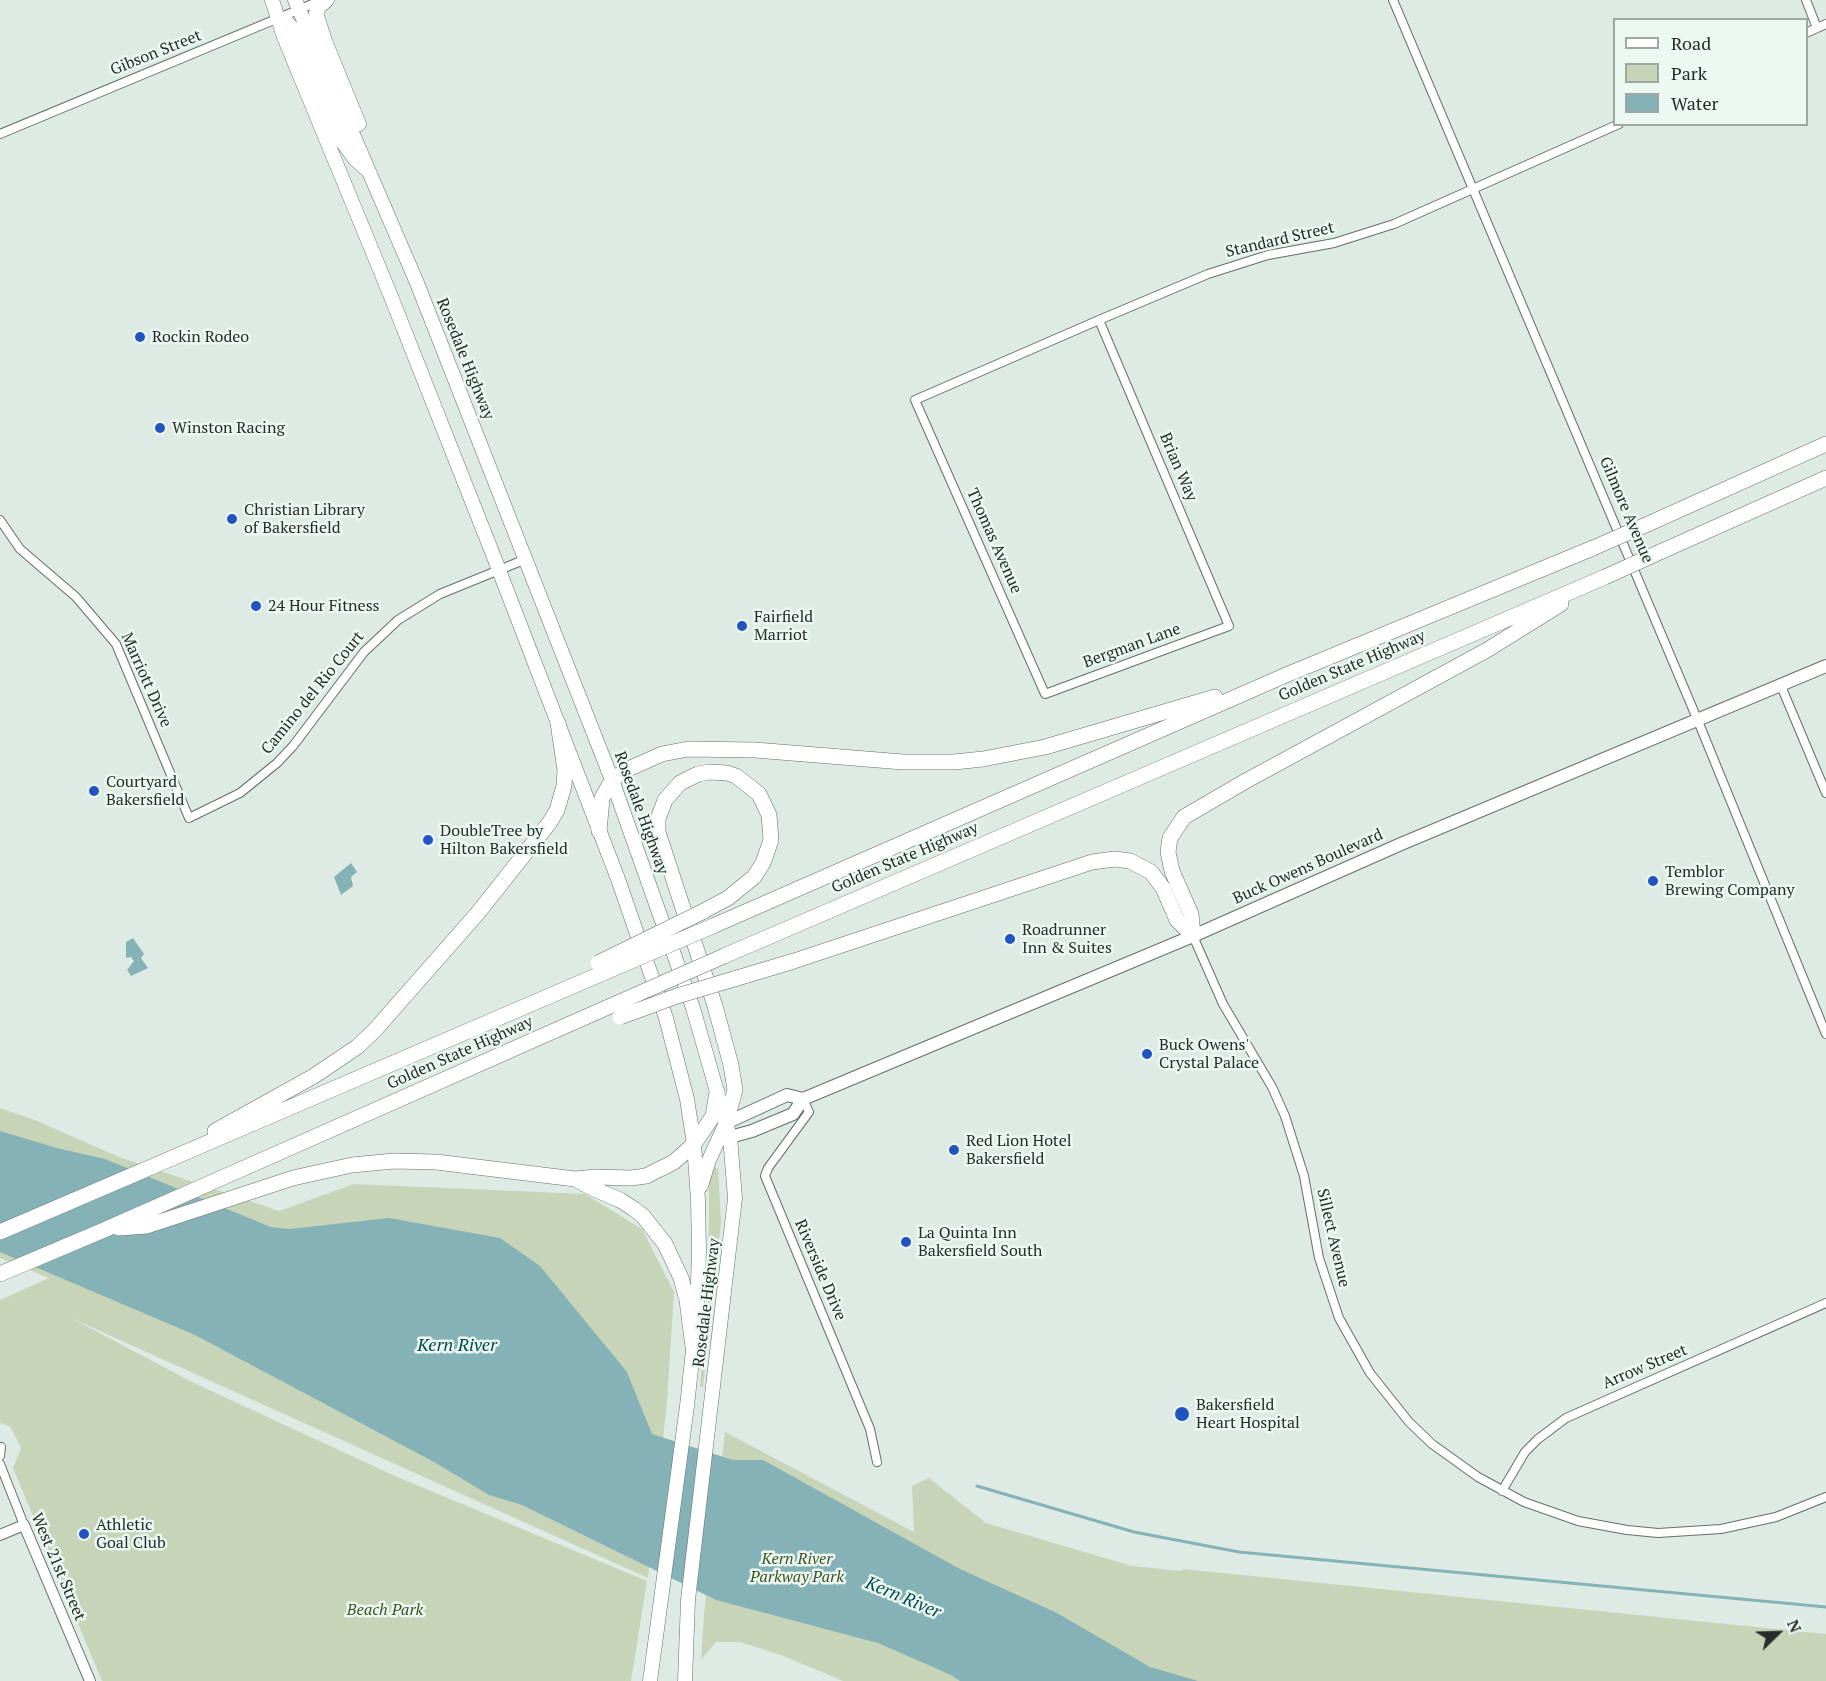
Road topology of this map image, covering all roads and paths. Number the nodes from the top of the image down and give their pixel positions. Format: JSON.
{"nodes":[{"id":1,"x":272,"y":0,"type":"edge"},
{"id":2,"x":325,"y":0,"type":"edge"},
{"id":3,"x":1393,"y":0,"type":"edge"},
{"id":4,"x":1806,"y":0,"type":"edge"},
{"id":5,"x":298,"y":5,"type":"edge"},
{"id":6,"x":278,"y":19,"type":"junction"},
{"id":7,"x":1822,"y":26,"type":"edge"},
{"id":8,"x":1808,"y":32,"type":"edge"},
{"id":9,"x":1615,"y":126,"type":"edge"},
{"id":10,"x":0,"y":134,"type":"edge"},
{"id":11,"x":370,"y":172,"type":"junction"},
{"id":12,"x":1475,"y":190,"type":"junction"},
{"id":13,"x":1099,"y":320,"type":"junction"},
{"id":14,"x":915,"y":400,"type":"joint"},
{"id":15,"x":1826,"y":444,"type":"edge"},
{"id":16,"x":1826,"y":478,"type":"edge"},
{"id":17,"x":0,"y":520,"type":"edge"},
{"id":18,"x":526,"y":559,"type":"junction"},
{"id":19,"x":499,"y":570,"type":"junction"},
{"id":20,"x":1605,"y":577,"type":"junction"},
{"id":21,"x":1229,"y":626,"type":"joint"},
{"id":22,"x":1826,"y":666,"type":"edge"},
{"id":23,"x":1286,"y":675,"type":"junction"},
{"id":24,"x":1781,"y":686,"type":"junction"},
{"id":25,"x":1045,"y":694,"type":"joint"},
{"id":26,"x":1698,"y":721,"type":"junction"},
{"id":27,"x":558,"y":723,"type":"junction"},
{"id":28,"x":612,"y":780,"type":"junction"},
{"id":29,"x":1826,"y":793,"type":"edge"},
{"id":30,"x":189,"y":818,"type":"joint"},
{"id":31,"x":599,"y":831,"type":"junction"},
{"id":32,"x":1193,"y":936,"type":"junction"},
{"id":33,"x":601,"y":968,"type":"junction"},
{"id":34,"x":617,"y":1010,"type":"junction"},
{"id":35,"x":1826,"y":1034,"type":"edge"},
{"id":36,"x":717,"y":1092,"type":"joint"},
{"id":37,"x":687,"y":1099,"type":"junction"},
{"id":38,"x":803,"y":1099,"type":"junction"},
{"id":39,"x":722,"y":1128,"type":"junction"},
{"id":40,"x":694,"y":1144,"type":"junction"},
{"id":41,"x":175,"y":1158,"type":"junction"},
{"id":42,"x":575,"y":1179,"type":"junction"},
{"id":43,"x":698,"y":1200,"type":"junction"},
{"id":44,"x":104,"y":1230,"type":"junction"},
{"id":45,"x":0,"y":1232,"type":"edge"},
{"id":46,"x":0,"y":1274,"type":"edge"},
{"id":47,"x":1826,"y":1304,"type":"edge"},
{"id":48,"x":693,"y":1347,"type":"junction"},
{"id":49,"x":1,"y":1446,"type":"edge"},
{"id":50,"x":0,"y":1456,"type":"edge"},
{"id":51,"x":877,"y":1462,"type":"dead end"},
{"id":52,"x":0,"y":1464,"type":"edge"},
{"id":53,"x":1502,"y":1491,"type":"junction"},
{"id":54,"x":1826,"y":1497,"type":"edge"},
{"id":55,"x":24,"y":1525,"type":"junction"},
{"id":56,"x":0,"y":1535,"type":"edge"},
{"id":57,"x":90,"y":1681,"type":"edge"},
{"id":58,"x":650,"y":1681,"type":"edge"},
{"id":59,"x":685,"y":1681,"type":"edge"}],
"edges":[{"from":1,"to":6,"type":"main road","name":"Rosedale Highway"},
{"from":2,"to":5,"type":"street","name":"Gibson Street"},
{"from":2,"to":11,"type":"main road"},
{"from":3,"to":12,"type":"street","name":"Gilmore Avenue"},
{"from":4,"to":7,"type":"street"},
{"from":5,"to":6,"type":"street","name":"Gibson Street"},
{"from":5,"to":11,"type":"main road","name":"Rosedale Highway"},
{"from":6,"to":10,"type":"street","name":"Gibson Street"},
{"from":6,"to":11,"type":"main road"},
{"from":6,"to":19,"type":"main road","name":"Rosedale Highway"},
{"from":7,"to":8,"type":"street"},
{"from":9,"to":12,"type":"street","name":"Standard Street"},
{"from":11,"to":18,"type":"main road","name":"Rosedale Highway"},
{"from":12,"to":13,"type":"street","name":"Standard Street"},
{"from":12,"to":26,"type":"street","name":"Gilmore Avenue"},
{"from":13,"to":14,"type":"street","name":"Standard Street"},
{"from":13,"to":21,"type":"street","name":"Brian Way"},
{"from":14,"to":25,"type":"street","name":"Thomas Avenue"},
{"from":15,"to":23,"type":"highway","name":"Golden State Highway","bridge":true},
{"from":16,"to":20,"type":"highway","name":"Golden State Highway","bridge":true},
{"from":17,"to":30,"type":"street","name":"Marriott Drive"},
{"from":18,"to":19,"type":"street","name":"Camino del Rio Court"},
{"from":18,"to":28,"type":"main road","name":"Rosedale Highway"},
{"from":19,"to":27,"type":"main road","name":"Rosedale Highway"},
{"from":19,"to":30,"type":"street","name":"Camino del Rio Court"},
{"from":20,"to":32,"type":"highway"},
{"from":20,"to":34,"type":"highway","name":"Golden State Highway","bridge":true},
{"from":21,"to":25,"type":"street","name":"Bergman Lane"},
{"from":22,"to":24,"type":"main road","name":"Buck Owens Boulevard"},
{"from":23,"to":28,"type":"highway"},
{"from":23,"to":33,"type":"highway","name":"Golden State Highway","bridge":true},
{"from":24,"to":26,"type":"main road","name":"Buck Owens Boulevard"},
{"from":24,"to":29,"type":"street"},
{"from":26,"to":32,"type":"main road","name":"Buck Owens Boulevard"},
{"from":26,"to":35,"type":"street","name":"Gilmore Avenue"},
{"from":27,"to":31,"type":"main road","name":"Rosedale Highway"},
{"from":27,"to":41,"type":"highway"},
{"from":28,"to":31,"type":"highway"},
{"from":28,"to":36,"type":"main road","name":"Rosedale Highway"},
{"from":31,"to":37,"type":"main road","name":"Rosedale Highway"},
{"from":32,"to":34,"type":"highway","bridge":true},
{"from":32,"to":38,"type":"main road","name":"Buck Owens Boulevard"},
{"from":32,"to":53,"type":"street","name":"Sillect Avenue"},
{"from":33,"to":39,"type":"highway","bridge":true},
{"from":33,"to":41,"type":"highway","name":"Golden State Highway"},
{"from":34,"to":44,"type":"highway","name":"Golden State Highway"},
{"from":36,"to":39,"type":"highway"},
{"from":37,"to":39,"type":"main road"},
{"from":37,"to":40,"type":"main road","name":"Rosedale Highway"},
{"from":38,"to":39,"type":"main road","name":"Buck Owens Boulevard"},
{"from":38,"to":39,"type":"main road","name":"Buck Owens Boulevard"},
{"from":38,"to":51,"type":"street","name":"Riverside Drive"},
{"from":39,"to":40,"type":"highway"},
{"from":39,"to":43,"type":"main road"},
{"from":39,"to":59,"type":"main road","name":"Rosedale Highway"},
{"from":40,"to":42,"type":"highway"},
{"from":40,"to":43,"type":"main road","name":"Rosedale Highway"},
{"from":41,"to":45,"type":"highway","name":"Golden State Highway"},
{"from":42,"to":44,"type":"highway"},
{"from":42,"to":48,"type":"highway"},
{"from":43,"to":48,"type":"main road","name":"Rosedale Highway"},
{"from":44,"to":46,"type":"highway","name":"Golden State Highway"},
{"from":47,"to":53,"type":"street","name":"Arrow Street"},
{"from":48,"to":58,"type":"main road","name":"Rosedale Highway"},
{"from":49,"to":50,"type":"street"},
{"from":52,"to":55,"type":"street","name":"West 21st Street"},
{"from":53,"to":54,"type":"street","name":"Sillect Avenue"},
{"from":55,"to":56,"type":"street"},
{"from":55,"to":57,"type":"street","name":"West 21st Street"}]}
